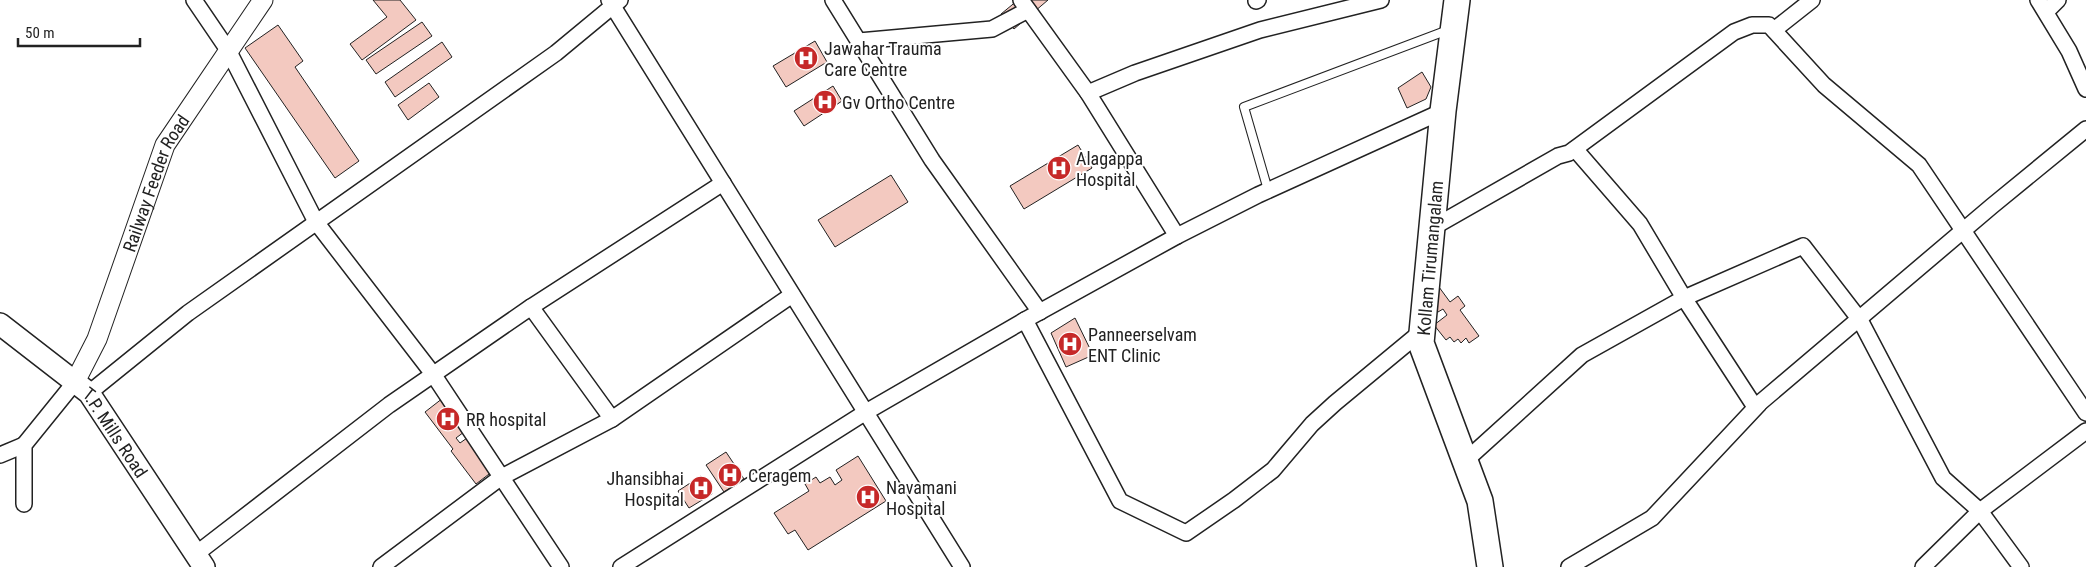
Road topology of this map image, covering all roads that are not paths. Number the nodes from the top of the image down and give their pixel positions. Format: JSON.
{"nodes":[{"id":1,"x":194,"y":0,"type":"edge"},
{"id":2,"x":263,"y":0,"type":"edge"},
{"id":3,"x":833,"y":0,"type":"edge"},
{"id":4,"x":1381,"y":0,"type":"edge"},
{"id":5,"x":1457,"y":0,"type":"edge"},
{"id":6,"x":1812,"y":0,"type":"edge"},
{"id":7,"x":2058,"y":0,"type":"edge"},
{"id":8,"x":614,"y":2,"type":"edge"},
{"id":9,"x":1025,"y":5,"type":"edge"},
{"id":10,"x":2042,"y":6,"type":"edge"},
{"id":11,"x":1453,"y":28,"type":"junction"},
{"id":12,"x":1774,"y":30,"type":"junction"},
{"id":13,"x":859,"y":41,"type":"junction"},
{"id":14,"x":228,"y":50,"type":"junction"},
{"id":15,"x":2086,"y":89,"type":"edge"},
{"id":16,"x":1088,"y":93,"type":"junction"},
{"id":17,"x":1443,"y":111,"type":"junction"},
{"id":18,"x":2086,"y":129,"type":"edge"},
{"id":19,"x":1574,"y":149,"type":"junction"},
{"id":20,"x":723,"y":183,"type":"junction"},
{"id":21,"x":1268,"y":190,"type":"junction"},
{"id":22,"x":316,"y":222,"type":"junction"},
{"id":23,"x":1432,"y":228,"type":"junction"},
{"id":24,"x":1964,"y":230,"type":"junction"},
{"id":25,"x":1177,"y":236,"type":"junction"},
{"id":26,"x":792,"y":295,"type":"junction"},
{"id":27,"x":1684,"y":298,"type":"junction"},
{"id":28,"x":531,"y":307,"type":"junction"},
{"id":29,"x":1040,"y":312,"type":"junction"},
{"id":30,"x":1024,"y":320,"type":"junction"},
{"id":31,"x":1860,"y":320,"type":"junction"},
{"id":32,"x":0,"y":324,"type":"edge"},
{"id":33,"x":1422,"y":332,"type":"junction"},
{"id":34,"x":434,"y":374,"type":"junction"},
{"id":35,"x":82,"y":387,"type":"junction"},
{"id":36,"x":1759,"y":404,"type":"junction"},
{"id":37,"x":866,"y":412,"type":"junction"},
{"id":38,"x":2086,"y":413,"type":"edge"},
{"id":39,"x":612,"y":420,"type":"junction"},
{"id":40,"x":2086,"y":432,"type":"edge"},
{"id":41,"x":24,"y":445,"type":"junction"},
{"id":42,"x":0,"y":455,"type":"edge"},
{"id":43,"x":1464,"y":462,"type":"junction"},
{"id":44,"x":500,"y":478,"type":"junction"},
{"id":45,"x":24,"y":504,"type":"dead end"},
{"id":46,"x":1980,"y":511,"type":"junction"},
{"id":47,"x":200,"y":560,"type":"edge"},
{"id":48,"x":381,"y":567,"type":"edge"},
{"id":49,"x":561,"y":567,"type":"edge"},
{"id":50,"x":621,"y":567,"type":"edge"},
{"id":51,"x":962,"y":567,"type":"edge"},
{"id":52,"x":1490,"y":567,"type":"edge"},
{"id":53,"x":1569,"y":567,"type":"edge"},
{"id":54,"x":1923,"y":567,"type":"edge"},
{"id":55,"x":2021,"y":567,"type":"edge"}],
"edges":[{"from":1,"to":14,"type":"street"},
{"from":2,"to":14,"type":"street","name":"Railway Feeder Road"},
{"from":3,"to":13,"type":"street"},
{"from":4,"to":16,"type":"street"},
{"from":5,"to":11,"type":"highway","name":"Kollam Tirumangalam"},
{"from":6,"to":12,"type":"street"},
{"from":7,"to":10,"type":"street"},
{"from":8,"to":20,"type":"street"},
{"from":8,"to":22,"type":"street"},
{"from":9,"to":13,"type":"street"},
{"from":9,"to":16,"type":"street"},
{"from":10,"to":15,"type":"street"},
{"from":11,"to":17,"type":"highway","name":"Kollam Tirumangalam"},
{"from":11,"to":21,"type":"lane"},
{"from":12,"to":19,"type":"street"},
{"from":12,"to":24,"type":"street"},
{"from":13,"to":29,"type":"street"},
{"from":14,"to":22,"type":"street"},
{"from":14,"to":35,"type":"street","name":"Railway Feeder Road"},
{"from":16,"to":25,"type":"street"},
{"from":17,"to":21,"type":"street"},
{"from":17,"to":23,"type":"highway","name":"Kollam Tirumangalam"},
{"from":18,"to":24,"type":"street"},
{"from":19,"to":23,"type":"street"},
{"from":19,"to":27,"type":"street"},
{"from":20,"to":26,"type":"street"},
{"from":20,"to":28,"type":"street"},
{"from":21,"to":25,"type":"street"},
{"from":22,"to":34,"type":"street"},
{"from":22,"to":35,"type":"street"},
{"from":23,"to":33,"type":"highway","name":"Kollam Tirumangalam"},
{"from":24,"to":31,"type":"street"},
{"from":24,"to":38,"type":"street"},
{"from":25,"to":29,"type":"street"},
{"from":26,"to":37,"type":"street"},
{"from":26,"to":39,"type":"street"},
{"from":27,"to":31,"type":"street"},
{"from":27,"to":36,"type":"street"},
{"from":27,"to":43,"type":"street"},
{"from":28,"to":34,"type":"street"},
{"from":28,"to":39,"type":"street"},
{"from":29,"to":30,"type":"street"},
{"from":30,"to":33,"type":"street"},
{"from":30,"to":37,"type":"street"},
{"from":31,"to":36,"type":"street"},
{"from":31,"to":46,"type":"street"},
{"from":32,"to":35,"type":"main road","name":"T.P. Mills Road"},
{"from":33,"to":43,"type":"highway","name":"Kollam Tirumangalam"},
{"from":34,"to":44,"type":"street"},
{"from":34,"to":47,"type":"street"},
{"from":35,"to":41,"type":"street"},
{"from":35,"to":47,"type":"main road","name":"T.P. Mills Road"},
{"from":36,"to":53,"type":"street"},
{"from":37,"to":50,"type":"street"},
{"from":37,"to":51,"type":"street"},
{"from":39,"to":44,"type":"street"},
{"from":40,"to":46,"type":"street"},
{"from":41,"to":42,"type":"street"},
{"from":41,"to":45,"type":"street"},
{"from":43,"to":52,"type":"highway","name":"Kollam Tirumangalam"},
{"from":44,"to":48,"type":"street"},
{"from":44,"to":49,"type":"street"},
{"from":46,"to":54,"type":"street"},
{"from":46,"to":55,"type":"street"}]}
